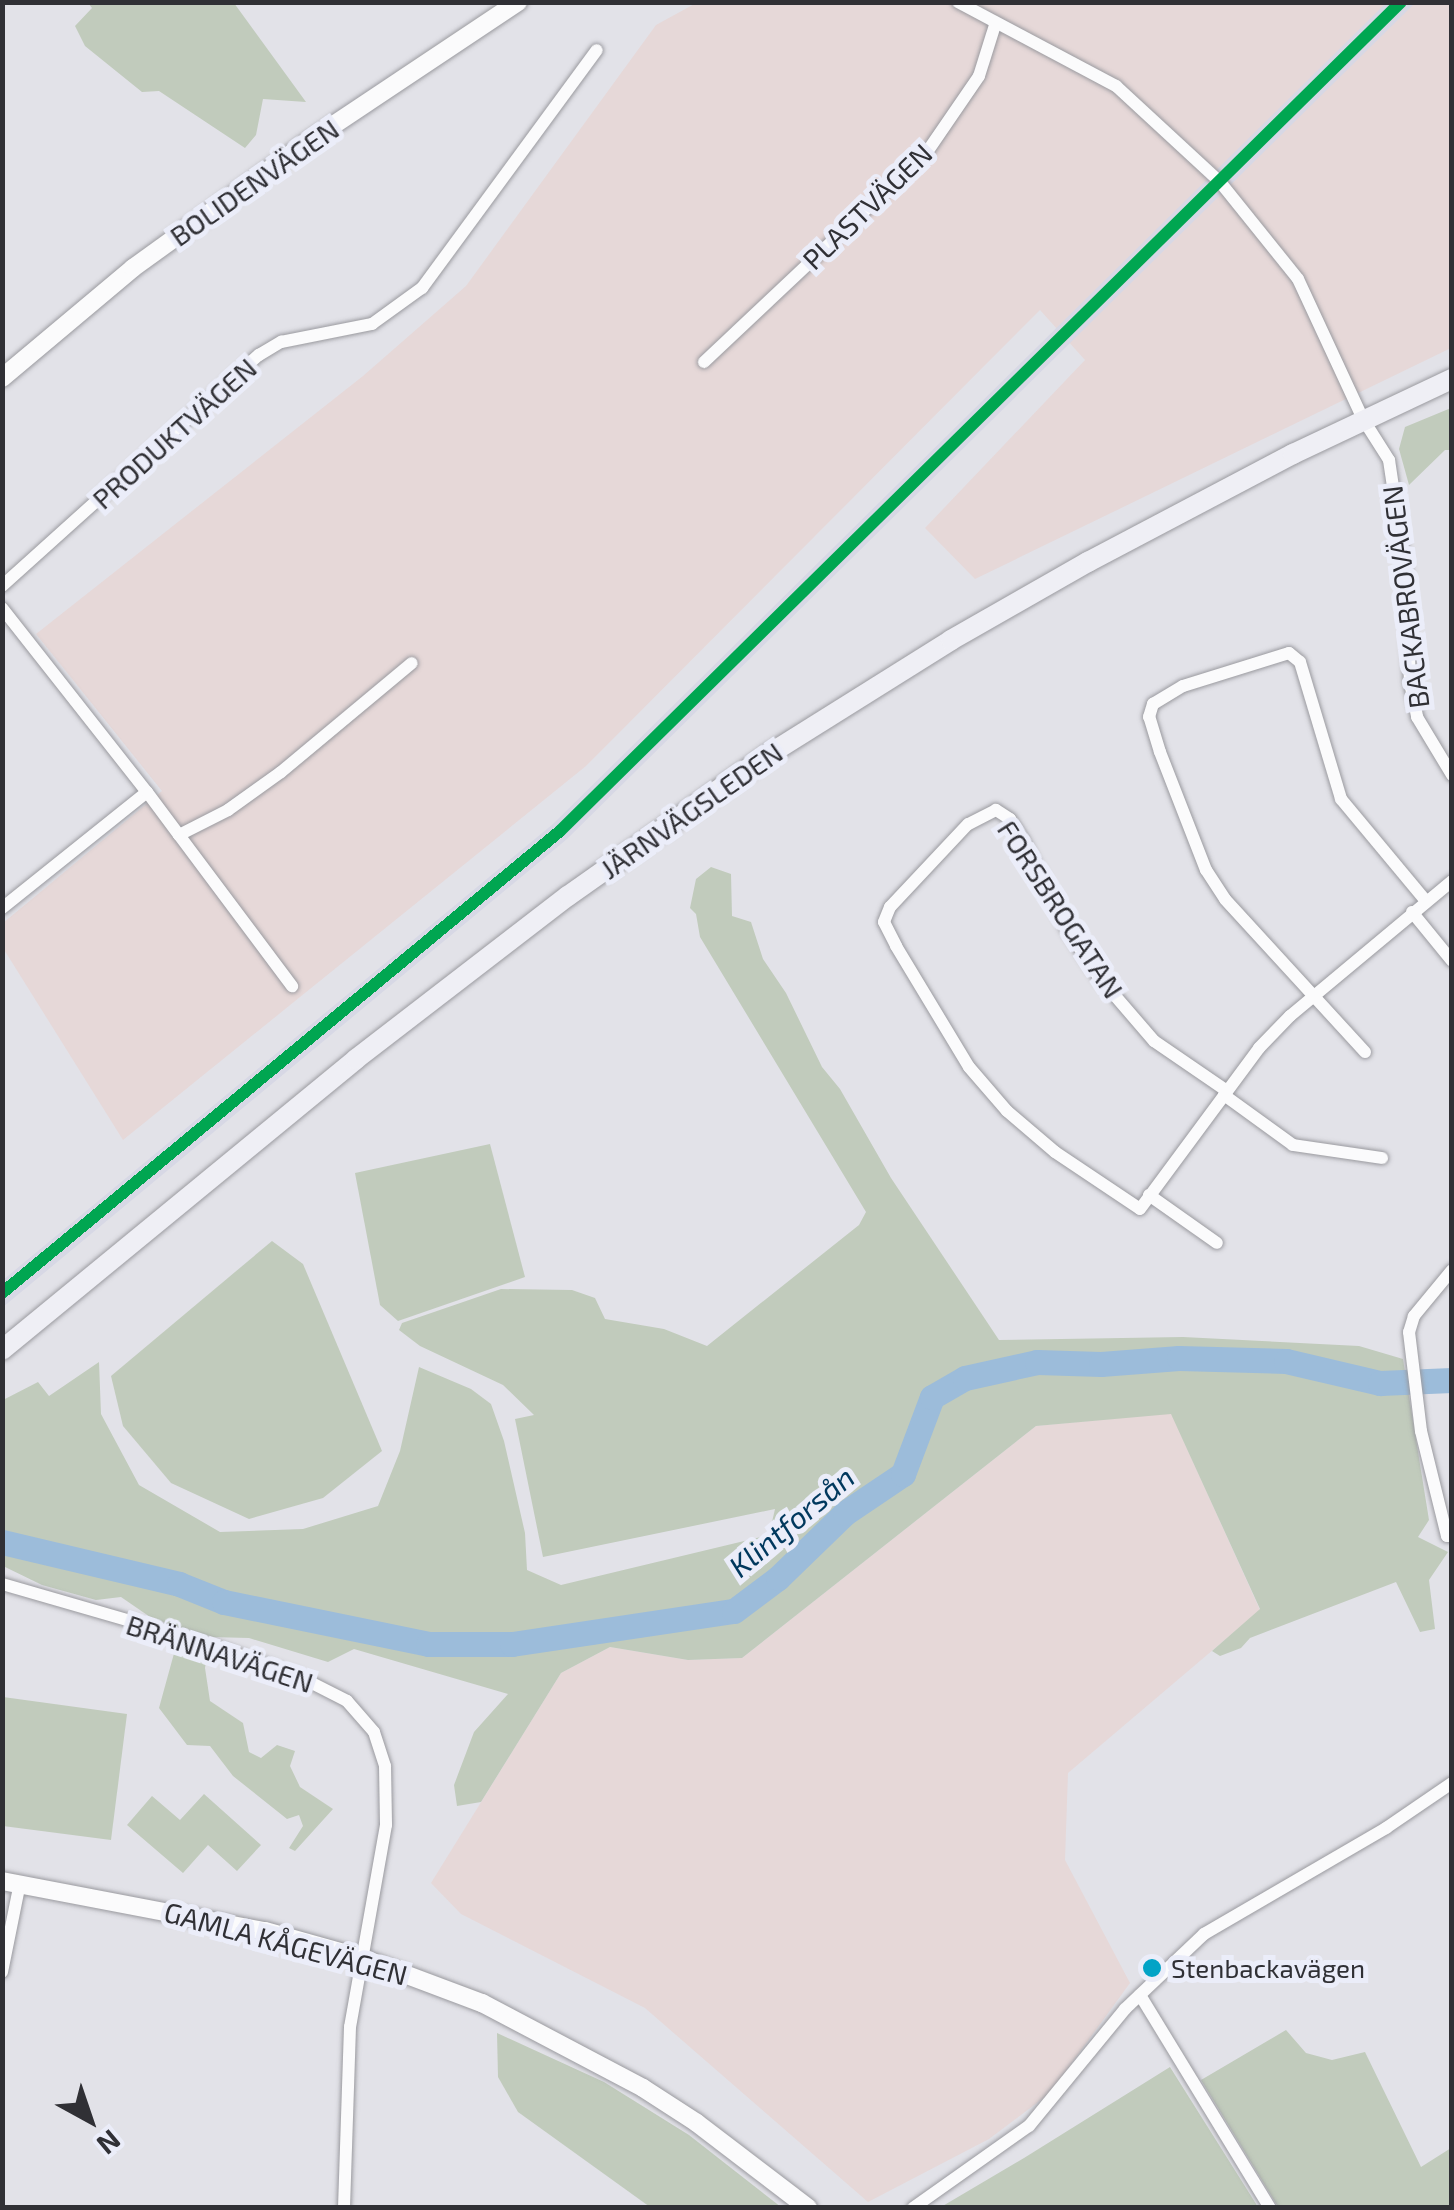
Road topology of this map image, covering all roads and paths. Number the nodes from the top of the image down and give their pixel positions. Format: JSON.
{"nodes":[{"id":1,"x":518,"y":2,"type":"edge"},
{"id":2,"x":958,"y":2,"type":"edge"},
{"id":3,"x":995,"y":25,"type":"junction"},
{"id":4,"x":597,"y":50,"type":"dead end"},
{"id":5,"x":704,"y":362,"type":"dead end"},
{"id":6,"x":2,"y":378,"type":"edge"},
{"id":7,"x":1452,"y":379,"type":"edge"},
{"id":8,"x":1363,"y":419,"type":"junction"},
{"id":9,"x":2,"y":586,"type":"edge"},
{"id":10,"x":2,"y":608,"type":"edge"},
{"id":11,"x":412,"y":663,"type":"dead end"},
{"id":12,"x":1452,"y":774,"type":"edge"},
{"id":13,"x":147,"y":792,"type":"junction"},
{"id":14,"x":179,"y":835,"type":"junction"},
{"id":15,"x":1452,"y":881,"type":"edge"},
{"id":16,"x":1426,"y":901,"type":"junction"},
{"id":17,"x":2,"y":908,"type":"edge"},
{"id":18,"x":1412,"y":912,"type":"junction"},
{"id":19,"x":1452,"y":961,"type":"edge"},
{"id":20,"x":292,"y":986,"type":"dead end"},
{"id":21,"x":1313,"y":996,"type":"junction"},
{"id":22,"x":1365,"y":1052,"type":"dead end"},
{"id":23,"x":1225,"y":1093,"type":"junction"},
{"id":24,"x":1382,"y":1158,"type":"dead end"},
{"id":25,"x":1150,"y":1195,"type":"junction"},
{"id":26,"x":1217,"y":1243,"type":"dead end"},
{"id":27,"x":1452,"y":1270,"type":"edge"},
{"id":28,"x":2,"y":1350,"type":"edge"},
{"id":29,"x":1452,"y":1536,"type":"edge"},
{"id":30,"x":2,"y":1584,"type":"edge"},
{"id":31,"x":1452,"y":1783,"type":"edge"},
{"id":32,"x":11,"y":1882,"type":"edge"},
{"id":33,"x":362,"y":1958,"type":"junction"},
{"id":34,"x":2,"y":1972,"type":"edge"},
{"id":35,"x":1140,"y":1994,"type":"junction"},
{"id":36,"x":344,"y":2208,"type":"edge"},
{"id":37,"x":808,"y":2208,"type":"edge"},
{"id":38,"x":913,"y":2208,"type":"edge"},
{"id":39,"x":1270,"y":2208,"type":"edge"}],
"edges":[{"from":1,"to":6,"type":"street","name":"BOLIDENVÄGEN"},
{"from":2,"to":3,"type":"street","name":"BACKABROVÄGEN"},
{"from":3,"to":5,"type":"street","name":"PLASTVÄGEN"},
{"from":3,"to":8,"type":"street","name":"BACKABROVÄGEN"},
{"from":4,"to":9,"type":"street","name":"PRODUKTVÄGEN"},
{"from":7,"to":8,"type":"main road","name":"JÄRNVÄGSLEDEN"},
{"from":8,"to":12,"type":"street","name":"BACKABROVÄGEN"},
{"from":8,"to":28,"type":"main road","name":"JÄRNVÄGSLEDEN"},
{"from":10,"to":13,"type":"street"},
{"from":11,"to":14,"type":"street"},
{"from":13,"to":14,"type":"street"},
{"from":13,"to":17,"type":"street"},
{"from":14,"to":20,"type":"street"},
{"from":15,"to":16,"type":"street"},
{"from":16,"to":18,"type":"street"},
{"from":16,"to":21,"type":"street"},
{"from":18,"to":19,"type":"street"},
{"from":18,"to":21,"type":"street"},
{"from":21,"to":22,"type":"street"},
{"from":21,"to":23,"type":"street"},
{"from":23,"to":24,"type":"street"},
{"from":23,"to":25,"type":"street"},
{"from":23,"to":25,"type":"street","name":"FORSBROGATAN"},
{"from":25,"to":26,"type":"street"},
{"from":27,"to":29,"type":"street"},
{"from":30,"to":33,"type":"street","name":"BRÄNNAVÄGEN"},
{"from":31,"to":35,"type":"street"},
{"from":32,"to":33,"type":"street","name":"GAMLA KÅGEVÄGEN"},
{"from":32,"to":34,"type":"street"},
{"from":33,"to":36,"type":"street","name":"BRÄNNAVÄGEN"},
{"from":33,"to":37,"type":"street","name":"GAMLA KÅGEVÄGEN"},
{"from":35,"to":38,"type":"street"},
{"from":35,"to":39,"type":"street"}]}
